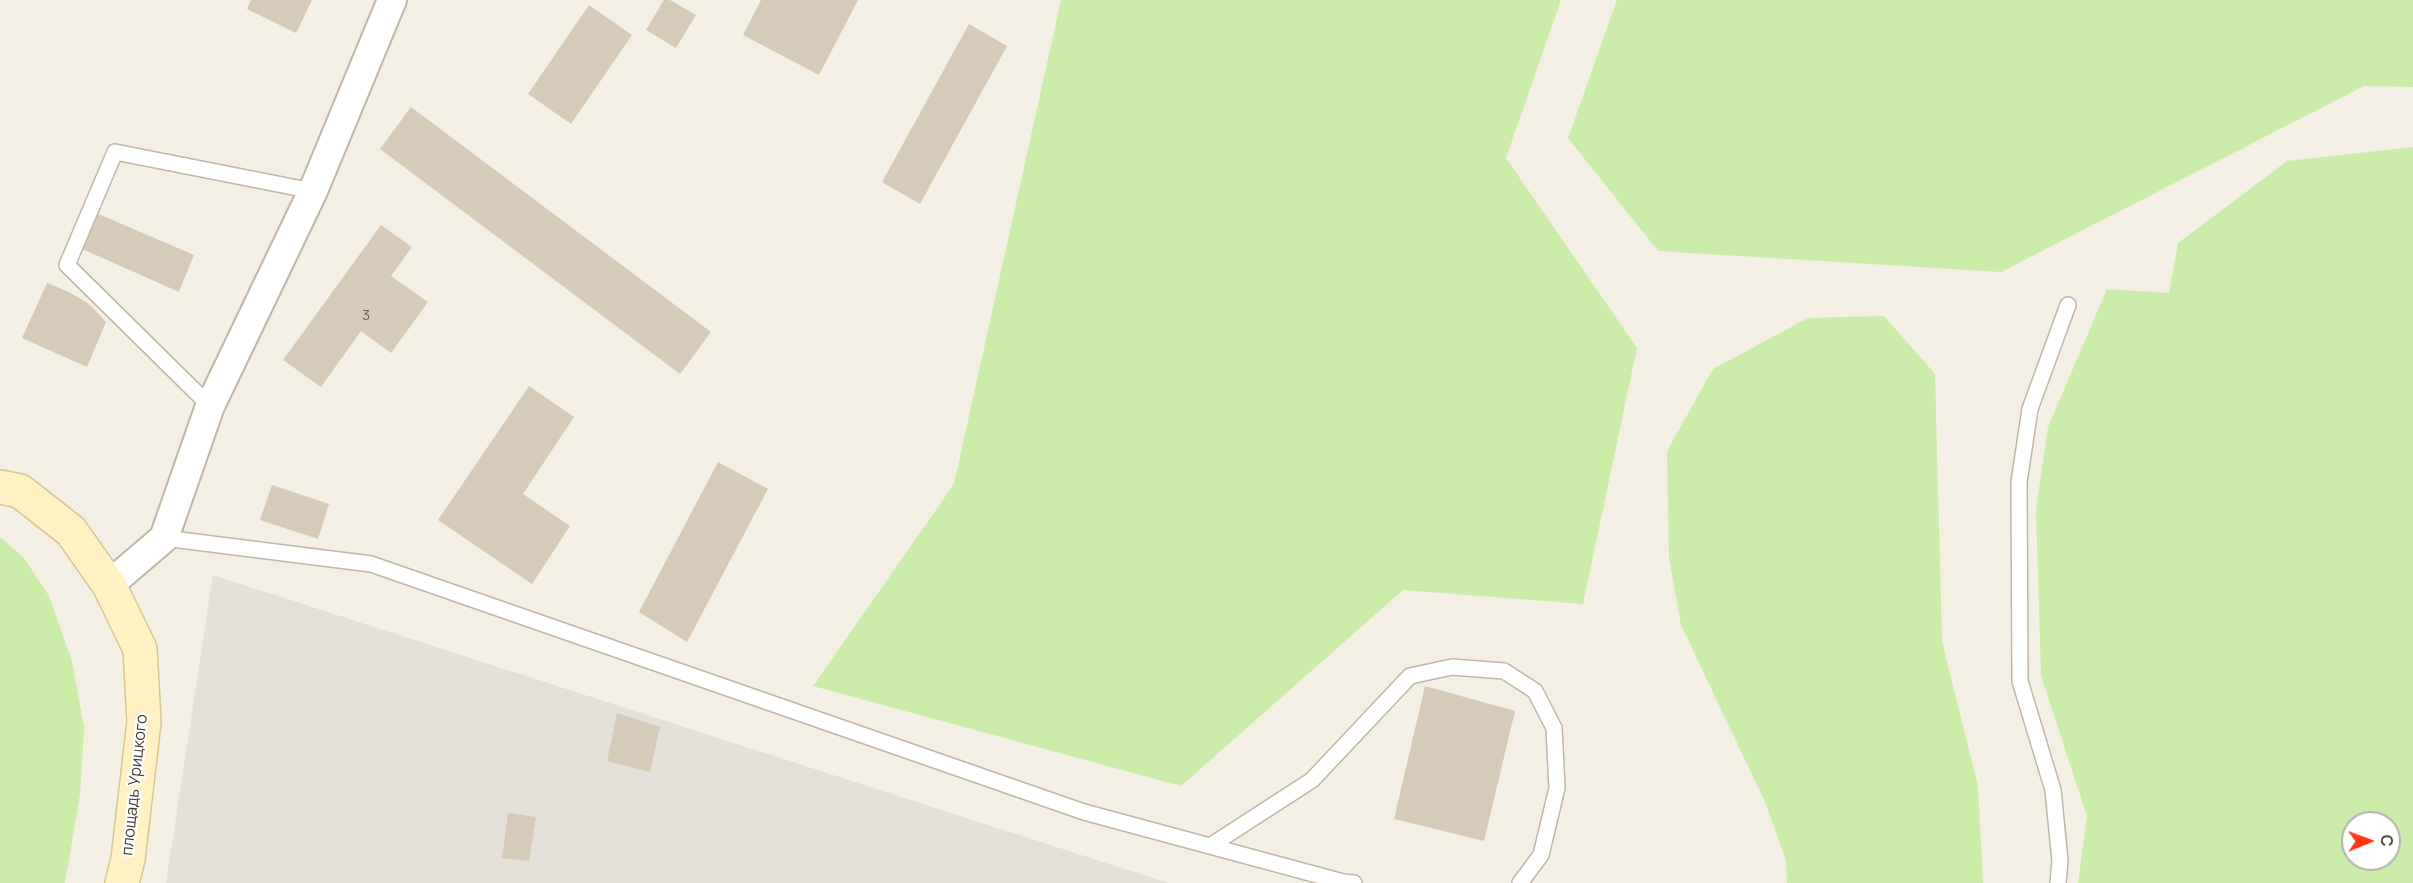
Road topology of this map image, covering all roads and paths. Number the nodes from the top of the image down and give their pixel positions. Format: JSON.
{"nodes":[{"id":1,"x":392,"y":0,"type":"edge"},
{"id":2,"x":313,"y":191,"type":"junction"},
{"id":3,"x":2068,"y":305,"type":"dead end"},
{"id":4,"x":210,"y":406,"type":"junction"},
{"id":5,"x":0,"y":487,"type":"edge"},
{"id":6,"x":164,"y":538,"type":"junction"},
{"id":7,"x":109,"y":585,"type":"junction"},
{"id":8,"x":1210,"y":846,"type":"junction"},
{"id":9,"x":122,"y":883,"type":"edge"},
{"id":10,"x":1354,"y":883,"type":"edge"},
{"id":11,"x":1520,"y":883,"type":"edge"},
{"id":12,"x":2058,"y":883,"type":"edge"}],
"edges":[{"from":1,"to":2,"type":"street"},
{"from":2,"to":4,"type":"street"},
{"from":2,"to":4,"type":"lane"},
{"from":3,"to":12,"type":"lane"},
{"from":4,"to":6,"type":"street"},
{"from":5,"to":7,"type":"main road","name":"площадь Урицкого"},
{"from":6,"to":7,"type":"street"},
{"from":6,"to":8,"type":"lane"},
{"from":7,"to":9,"type":"main road","name":"площадь Урицкого"},
{"from":8,"to":10,"type":"lane"},
{"from":8,"to":11,"type":"lane"}]}
